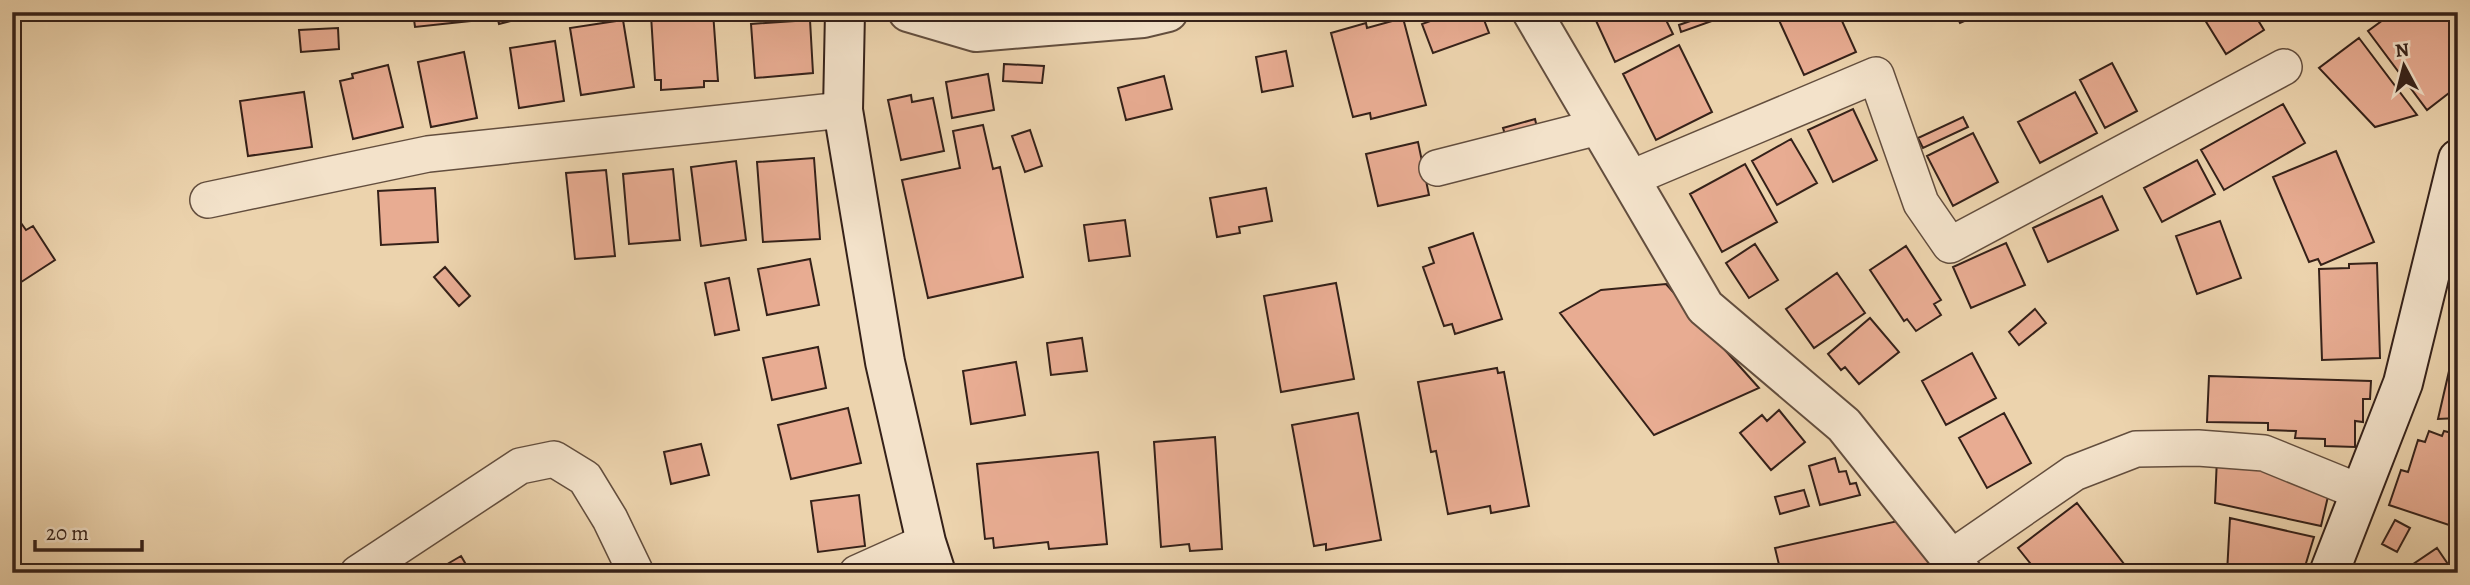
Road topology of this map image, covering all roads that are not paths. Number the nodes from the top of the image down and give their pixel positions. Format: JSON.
{"nodes":[{"id":1,"x":845,"y":12,"type":"edge"},
{"id":2,"x":908,"y":12,"type":"edge"},
{"id":3,"x":1168,"y":12,"type":"edge"},
{"id":4,"x":1532,"y":12,"type":"edge"},
{"id":5,"x":2284,"y":67,"type":"dead end"},
{"id":6,"x":843,"y":110,"type":"junction"},
{"id":7,"x":1598,"y":127,"type":"junction"},
{"id":8,"x":2458,"y":159,"type":"edge"},
{"id":9,"x":1437,"y":168,"type":"dead end"},
{"id":10,"x":1629,"y":179,"type":"junction"},
{"id":11,"x":208,"y":200,"type":"dead end"},
{"id":12,"x":2360,"y":492,"type":"junction"},
{"id":13,"x":931,"y":558,"type":"edge"},
{"id":14,"x":1957,"y":565,"type":"edge"},
{"id":15,"x":358,"y":573,"type":"edge"},
{"id":16,"x":636,"y":573,"type":"edge"},
{"id":17,"x":856,"y":573,"type":"edge"},
{"id":18,"x":2329,"y":573,"type":"edge"}],
"edges":[{"from":1,"to":6,"type":"main road"},
{"from":2,"to":3,"type":"main road"},
{"from":4,"to":7,"type":"main road"},
{"from":5,"to":10,"type":"street"},
{"from":6,"to":11,"type":"street"},
{"from":6,"to":13,"type":"main road"},
{"from":7,"to":9,"type":"street"},
{"from":7,"to":10,"type":"main road"},
{"from":8,"to":12,"type":"main road"},
{"from":10,"to":14,"type":"main road"},
{"from":12,"to":14,"type":"street"},
{"from":12,"to":18,"type":"main road"},
{"from":13,"to":17,"type":"street"},
{"from":15,"to":16,"type":"street"}]}
